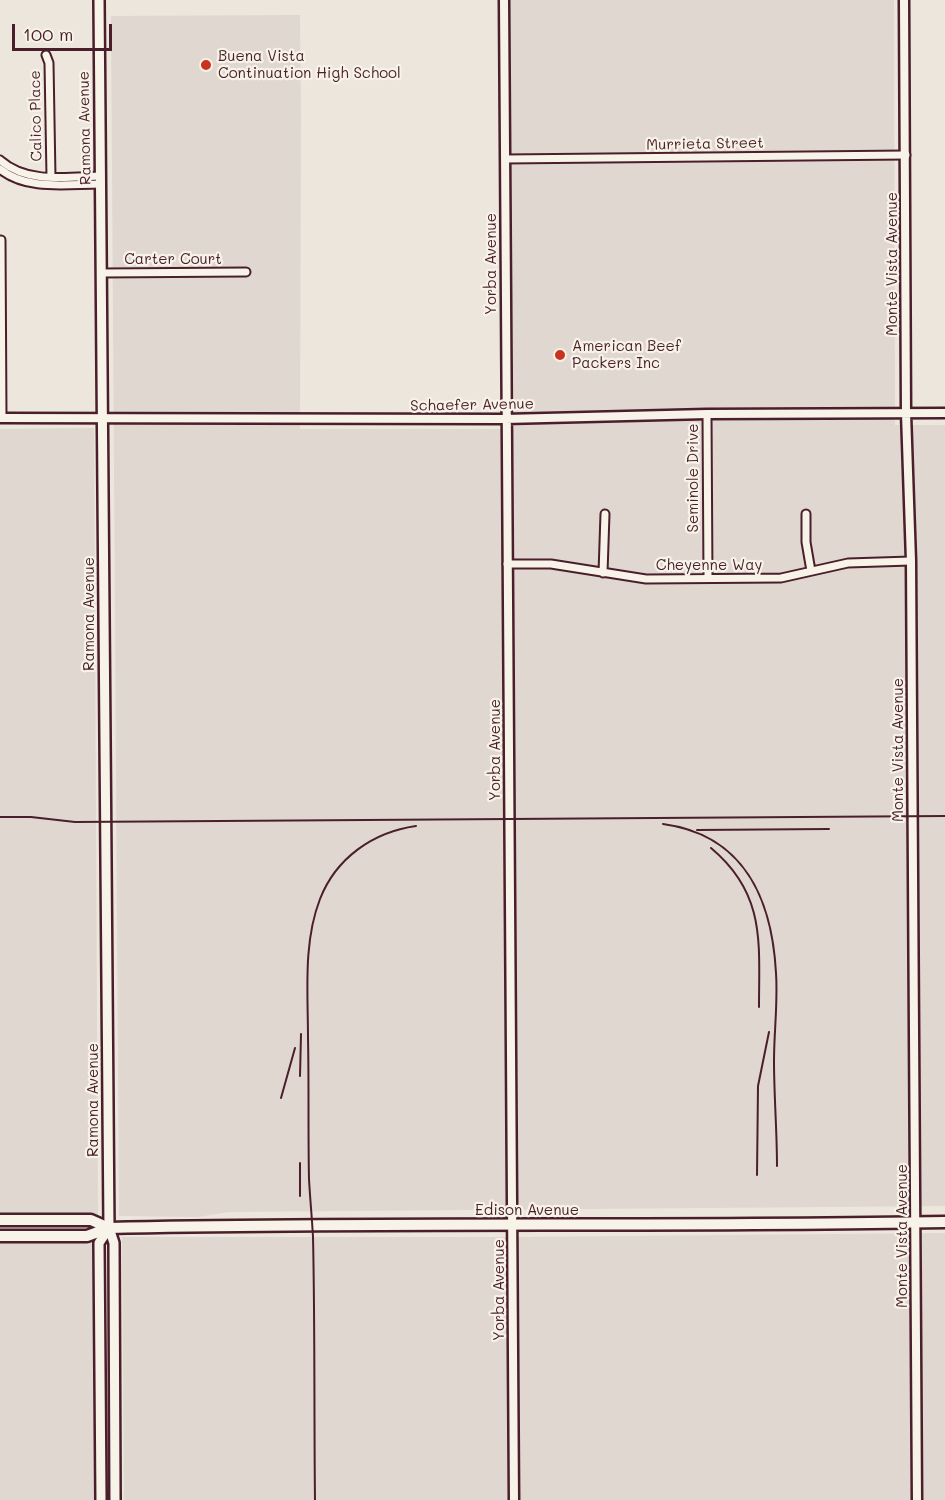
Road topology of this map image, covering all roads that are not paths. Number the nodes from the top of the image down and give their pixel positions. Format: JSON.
{"nodes":[{"id":1,"x":99,"y":0,"type":"edge"},
{"id":2,"x":504,"y":0,"type":"edge"},
{"id":3,"x":904,"y":0,"type":"edge"},
{"id":4,"x":46,"y":55,"type":"dead end"},
{"id":5,"x":906,"y":155,"type":"junction"},
{"id":6,"x":505,"y":159,"type":"junction"},
{"id":7,"x":0,"y":160,"type":"edge"},
{"id":8,"x":0,"y":169,"type":"edge"},
{"id":9,"x":51,"y":177,"type":"junction"},
{"id":10,"x":100,"y":180,"type":"junction"},
{"id":11,"x":1,"y":240,"type":"edge"},
{"id":12,"x":246,"y":272,"type":"dead end"},
{"id":13,"x":101,"y":273,"type":"junction"},
{"id":14,"x":906,"y":413,"type":"junction"},
{"id":15,"x":945,"y":413,"type":"edge"},
{"id":16,"x":706,"y":414,"type":"junction"},
{"id":17,"x":1,"y":418,"type":"edge"},
{"id":18,"x":505,"y":418,"type":"junction"},
{"id":19,"x":103,"y":419,"type":"junction"},
{"id":20,"x":605,"y":514,"type":"dead end"},
{"id":21,"x":806,"y":514,"type":"dead end"},
{"id":22,"x":911,"y":561,"type":"junction"},
{"id":23,"x":507,"y":564,"type":"junction"},
{"id":24,"x":811,"y":571,"type":"junction"},
{"id":25,"x":603,"y":573,"type":"junction"},
{"id":26,"x":708,"y":578,"type":"junction"},
{"id":27,"x":0,"y":1220,"type":"edge"},
{"id":28,"x":915,"y":1222,"type":"junction"},
{"id":29,"x":945,"y":1222,"type":"edge"},
{"id":30,"x":512,"y":1225,"type":"junction"},
{"id":31,"x":109,"y":1228,"type":"junction"},
{"id":32,"x":0,"y":1236,"type":"edge"},
{"id":33,"x":101,"y":1500,"type":"edge"},
{"id":34,"x":115,"y":1500,"type":"edge"},
{"id":35,"x":514,"y":1500,"type":"edge"},
{"id":36,"x":917,"y":1500,"type":"edge"}],
"edges":[{"from":1,"to":10,"type":"main road","name":"Ramona Avenue"},
{"from":2,"to":6,"type":"street","name":"Yorba Avenue"},
{"from":3,"to":5,"type":"street","name":"Monte Vista Avenue"},
{"from":4,"to":9,"type":"street","name":"Calico Place"},
{"from":5,"to":6,"type":"street","name":"Murrieta Street"},
{"from":5,"to":14,"type":"street","name":"Monte Vista Avenue"},
{"from":6,"to":18,"type":"street","name":"Yorba Avenue"},
{"from":7,"to":9,"type":"street"},
{"from":8,"to":10,"type":"street"},
{"from":9,"to":10,"type":"street"},
{"from":10,"to":13,"type":"main road","name":"Ramona Avenue"},
{"from":11,"to":17,"type":"street"},
{"from":12,"to":13,"type":"street","name":"Carter Court"},
{"from":13,"to":19,"type":"main road","name":"Ramona Avenue"},
{"from":14,"to":15,"type":"street","name":"Schaefer Avenue"},
{"from":14,"to":16,"type":"street","name":"Schaefer Avenue"},
{"from":14,"to":22,"type":"street","name":"Monte Vista Avenue"},
{"from":16,"to":18,"type":"street","name":"Schaefer Avenue"},
{"from":16,"to":26,"type":"street","name":"Seminole Drive"},
{"from":17,"to":19,"type":"street","name":"Schaefer Avenue"},
{"from":18,"to":19,"type":"street","name":"Schaefer Avenue"},
{"from":18,"to":23,"type":"street","name":"Yorba Avenue"},
{"from":19,"to":31,"type":"main road","name":"Ramona Avenue"},
{"from":20,"to":25,"type":"street"},
{"from":21,"to":24,"type":"street"},
{"from":22,"to":24,"type":"street","name":"Cheyenne Way"},
{"from":22,"to":28,"type":"street","name":"Monte Vista Avenue"},
{"from":23,"to":25,"type":"street","name":"Cheyenne Way"},
{"from":23,"to":30,"type":"street","name":"Yorba Avenue"},
{"from":24,"to":26,"type":"street","name":"Cheyenne Way"},
{"from":25,"to":26,"type":"street","name":"Cheyenne Way"},
{"from":27,"to":31,"type":"main road","name":"Edison Avenue"},
{"from":28,"to":29,"type":"main road","name":"Edison Avenue"},
{"from":28,"to":30,"type":"main road","name":"Edison Avenue"},
{"from":28,"to":36,"type":"street","name":"Monte Vista Avenue"},
{"from":30,"to":31,"type":"main road","name":"Edison Avenue"},
{"from":30,"to":35,"type":"street","name":"Yorba Avenue"},
{"from":31,"to":32,"type":"main road","name":"Edison Avenue"},
{"from":31,"to":33,"type":"main road","name":"Ramona Avenue"},
{"from":31,"to":34,"type":"main road","name":"Ramona Avenue"}]}
